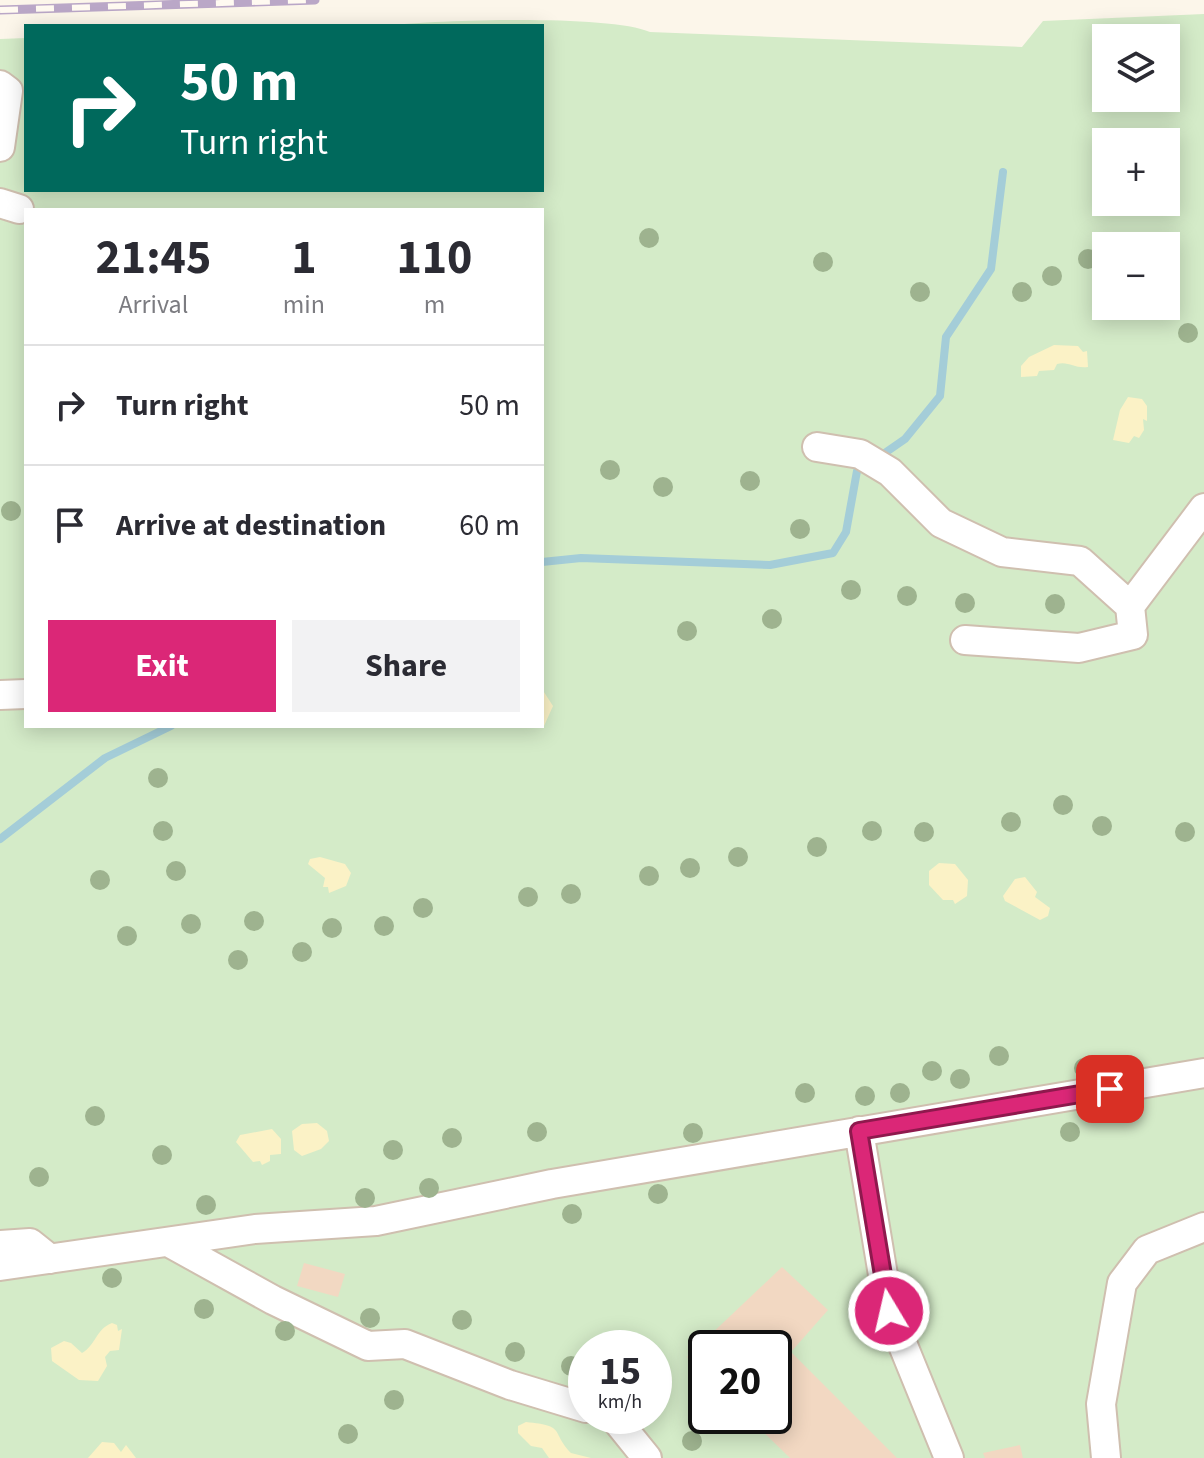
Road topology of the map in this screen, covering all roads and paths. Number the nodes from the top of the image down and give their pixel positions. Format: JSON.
{"nodes":[{"id":1,"x":3,"y":82,"type":"edge"},
{"id":2,"x":0,"y":147,"type":"edge"},
{"id":3,"x":817,"y":447,"type":"dead end"},
{"id":4,"x":1204,"y":508,"type":"edge"},
{"id":5,"x":1130,"y":606,"type":"junction"},
{"id":6,"x":965,"y":640,"type":"dead end"},
{"id":7,"x":24,"y":694,"type":"edge"},
{"id":8,"x":0,"y":695,"type":"edge"},
{"id":9,"x":1204,"y":1073,"type":"edge"},
{"id":10,"x":859,"y":1131,"type":"junction"},
{"id":11,"x":1204,"y":1227,"type":"edge"},
{"id":12,"x":170,"y":1243,"type":"junction"},
{"id":13,"x":0,"y":1245,"type":"edge"},
{"id":14,"x":50,"y":1259,"type":"junction"},
{"id":15,"x":0,"y":1266,"type":"edge"},
{"id":16,"x":568,"y":1403,"type":"edge"},
{"id":17,"x":628,"y":1434,"type":"edge"},
{"id":18,"x":647,"y":1458,"type":"edge"},
{"id":19,"x":949,"y":1458,"type":"edge"},
{"id":20,"x":1106,"y":1458,"type":"edge"}],
"edges":[{"from":1,"to":2,"type":"lane"},
{"from":3,"to":5,"type":"lane"},
{"from":4,"to":5,"type":"lane"},
{"from":5,"to":6,"type":"lane"},
{"from":7,"to":8,"type":"lane"},
{"from":9,"to":10,"type":"lane"},
{"from":10,"to":12,"type":"lane"},
{"from":10,"to":19,"type":"lane"},
{"from":11,"to":20,"type":"lane"},
{"from":12,"to":14,"type":"lane"},
{"from":12,"to":16,"type":"lane"},
{"from":13,"to":14,"type":"lane"},
{"from":14,"to":15,"type":"lane"},
{"from":17,"to":18,"type":"lane"}]}
